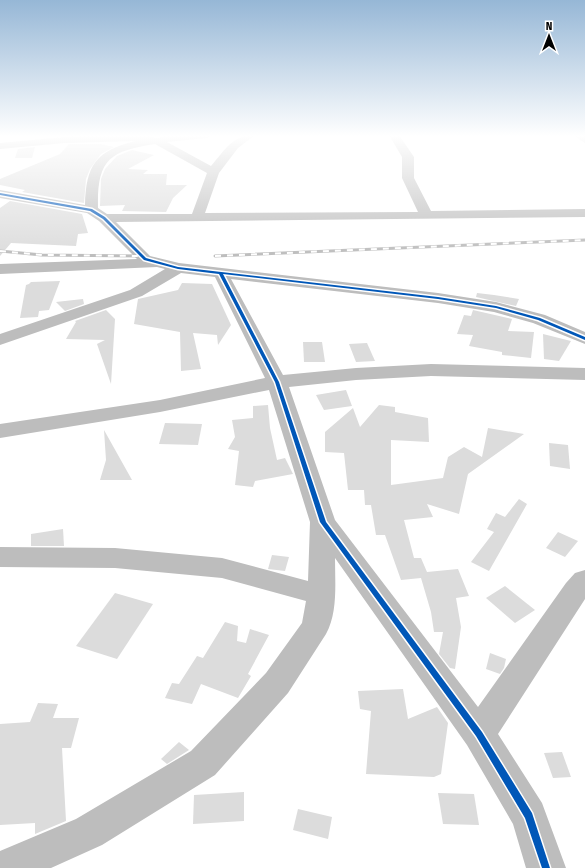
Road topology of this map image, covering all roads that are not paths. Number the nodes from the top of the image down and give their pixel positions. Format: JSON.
{"nodes":[{"id":1,"x":94,"y":176,"type":"edge"},
{"id":2,"x":212,"y":176,"type":"edge"},
{"id":3,"x":408,"y":176,"type":"edge"},
{"id":4,"x":0,"y":194,"type":"edge"},
{"id":5,"x":585,"y":213,"type":"edge"},
{"id":6,"x":98,"y":214,"type":"junction"},
{"id":7,"x":426,"y":215,"type":"junction"},
{"id":8,"x":197,"y":217,"type":"junction"},
{"id":9,"x":154,"y":263,"type":"junction"},
{"id":10,"x":178,"y":268,"type":"junction"},
{"id":11,"x":0,"y":269,"type":"edge"},
{"id":12,"x":221,"y":274,"type":"junction"},
{"id":13,"x":585,"y":339,"type":"edge"},
{"id":14,"x":0,"y":340,"type":"edge"},
{"id":15,"x":585,"y":374,"type":"edge"},
{"id":16,"x":277,"y":382,"type":"junction"},
{"id":17,"x":0,"y":431,"type":"edge"},
{"id":18,"x":323,"y":522,"type":"junction"},
{"id":19,"x":0,"y":557,"type":"edge"},
{"id":20,"x":585,"y":580,"type":"edge"},
{"id":21,"x":321,"y":595,"type":"junction"},
{"id":22,"x":479,"y":734,"type":"junction"},
{"id":23,"x":6,"y":868,"type":"edge"},
{"id":24,"x":546,"y":868,"type":"edge"}],
"edges":[{"from":1,"to":6,"type":"street"},
{"from":2,"to":8,"type":"street"},
{"from":3,"to":7,"type":"street"},
{"from":4,"to":6,"type":"street"},
{"from":5,"to":7,"type":"street"},
{"from":6,"to":8,"type":"street"},
{"from":6,"to":9,"type":"street"},
{"from":7,"to":8,"type":"street"},
{"from":9,"to":10,"type":"street"},
{"from":9,"to":11,"type":"street"},
{"from":10,"to":12,"type":"street"},
{"from":10,"to":14,"type":"street"},
{"from":12,"to":13,"type":"street"},
{"from":12,"to":16,"type":"street"},
{"from":15,"to":16,"type":"street"},
{"from":16,"to":17,"type":"street"},
{"from":16,"to":18,"type":"street"},
{"from":18,"to":21,"type":"street"},
{"from":18,"to":22,"type":"street"},
{"from":19,"to":21,"type":"street"},
{"from":20,"to":22,"type":"street"},
{"from":21,"to":23,"type":"street"},
{"from":22,"to":24,"type":"street"}]}
